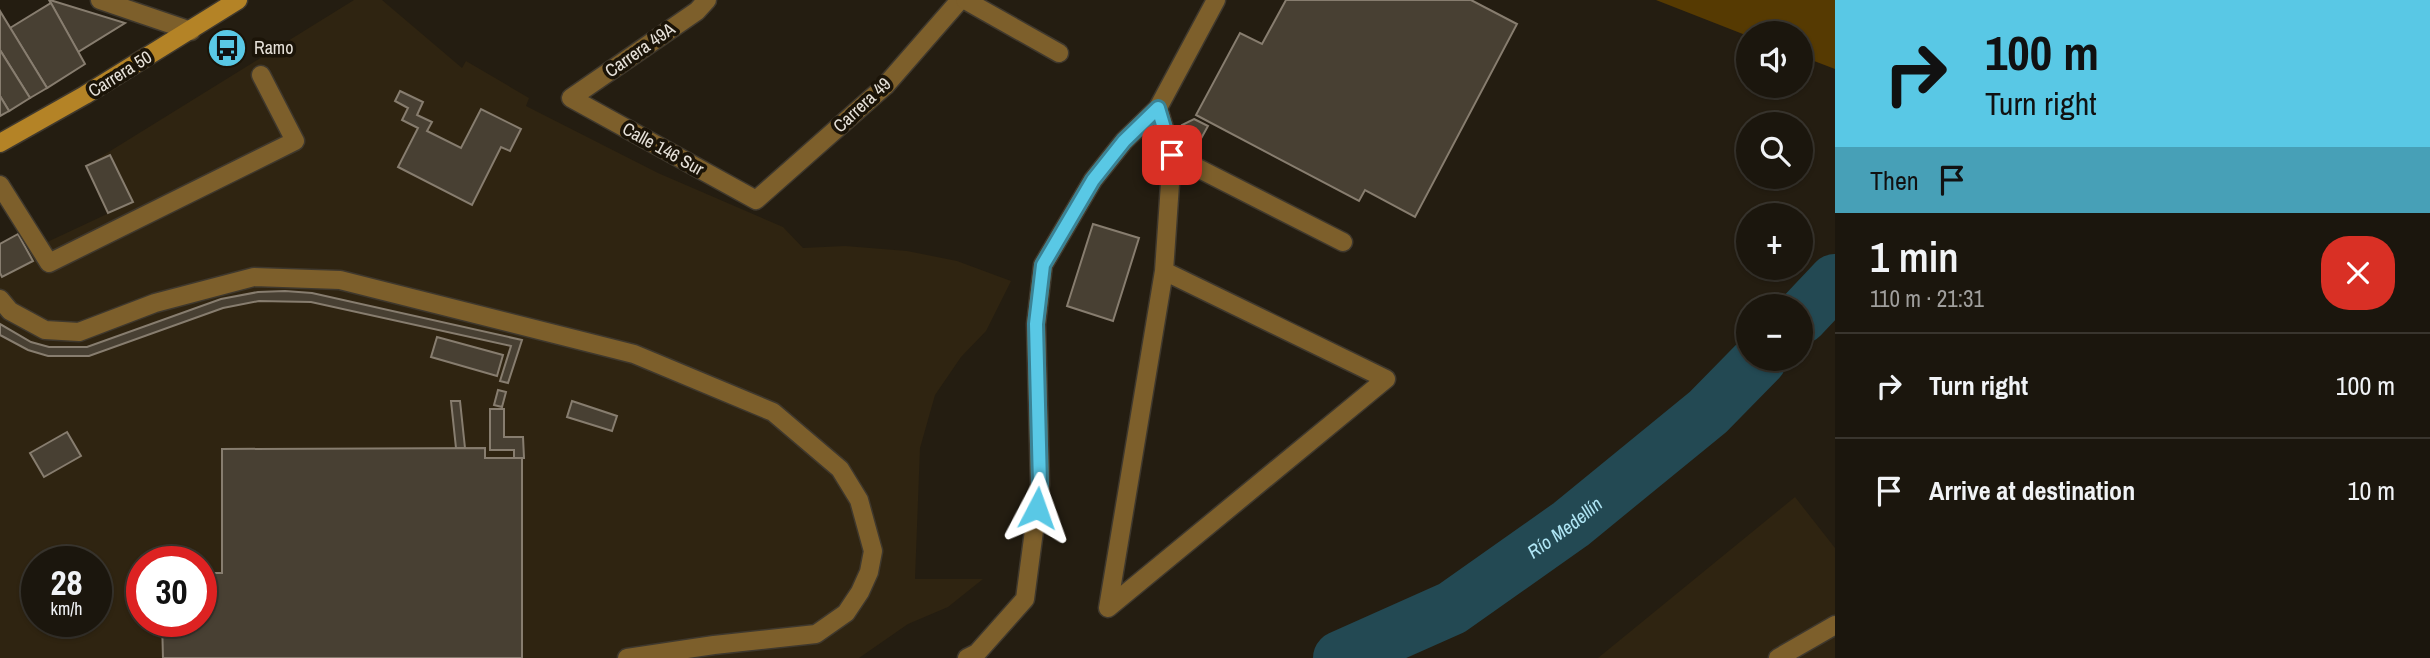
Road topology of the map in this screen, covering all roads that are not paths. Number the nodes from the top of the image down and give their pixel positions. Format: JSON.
{"nodes":[{"id":1,"x":100,"y":0,"type":"edge"},
{"id":2,"x":238,"y":0,"type":"edge"},
{"id":3,"x":707,"y":0,"type":"edge"},
{"id":4,"x":962,"y":0,"type":"edge"},
{"id":5,"x":1216,"y":0,"type":"edge"},
{"id":6,"x":191,"y":31,"type":"junction"},
{"id":7,"x":1059,"y":53,"type":"dead end"},
{"id":8,"x":261,"y":75,"type":"dead end"},
{"id":9,"x":571,"y":98,"type":"joint"},
{"id":10,"x":1158,"y":108,"type":"junction"},
{"id":11,"x":0,"y":144,"type":"edge"},
{"id":12,"x":1172,"y":155,"type":"junction"},
{"id":13,"x":0,"y":185,"type":"edge"},
{"id":14,"x":756,"y":201,"type":"joint"},
{"id":15,"x":1343,"y":242,"type":"dead end"},
{"id":16,"x":1164,"y":271,"type":"junction"},
{"id":17,"x":0,"y":299,"type":"edge"},
{"id":18,"x":1835,"y":625,"type":"edge"},
{"id":19,"x":660,"y":656,"type":"edge"},
{"id":20,"x":627,"y":658,"type":"edge"},
{"id":21,"x":967,"y":658,"type":"edge"},
{"id":22,"x":1778,"y":658,"type":"edge"}],
"edges":[{"from":1,"to":6,"type":"street"},
{"from":2,"to":6,"type":"main road","name":"Carrera 50"},
{"from":3,"to":9,"type":"street","name":"Carrera 49A"},
{"from":4,"to":7,"type":"street"},
{"from":4,"to":14,"type":"street","name":"Carrera 49"},
{"from":5,"to":10,"type":"street"},
{"from":6,"to":11,"type":"main road","name":"Carrera 50"},
{"from":8,"to":13,"type":"street"},
{"from":9,"to":14,"type":"street","name":"Calle 146 Sur"},
{"from":10,"to":12,"type":"street"},
{"from":10,"to":21,"type":"street"},
{"from":12,"to":15,"type":"street"},
{"from":12,"to":16,"type":"street"},
{"from":16,"to":16,"type":"street"},
{"from":17,"to":19,"type":"street"},
{"from":18,"to":22,"type":"street"},
{"from":19,"to":20,"type":"street"}]}
